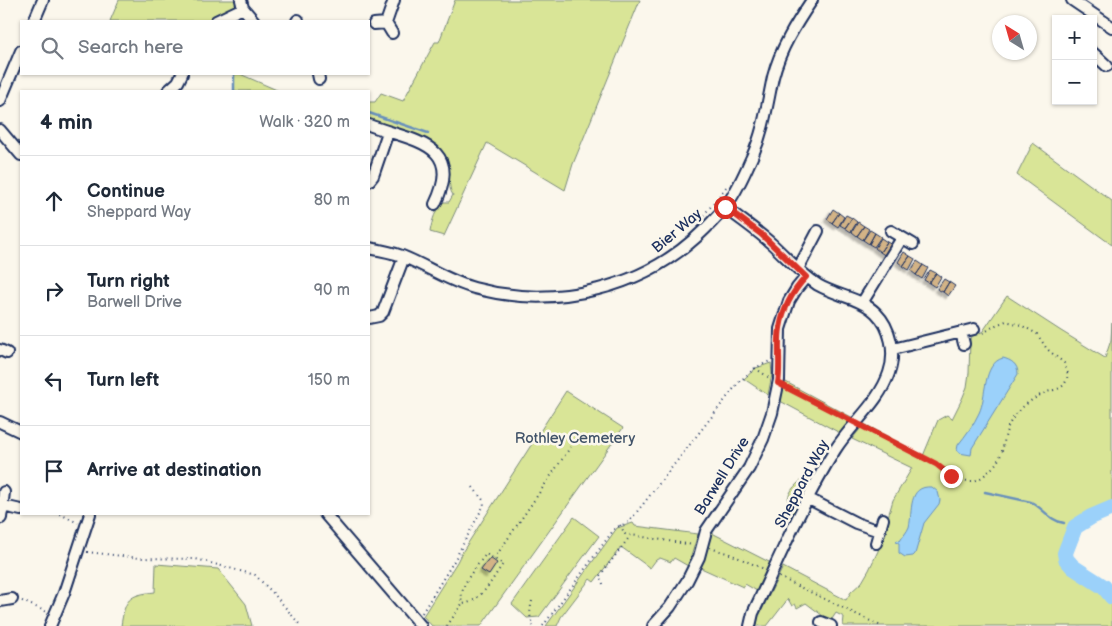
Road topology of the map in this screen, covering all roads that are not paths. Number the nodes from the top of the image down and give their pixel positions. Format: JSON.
{"nodes":[{"id":1,"x":43,"y":0,"type":"edge"},
{"id":2,"x":394,"y":0,"type":"edge"},
{"id":3,"x":812,"y":0,"type":"edge"},
{"id":4,"x":1072,"y":0,"type":"edge"},
{"id":5,"x":242,"y":4,"type":"edge"},
{"id":6,"x":1088,"y":15,"type":"edge"},
{"id":7,"x":34,"y":20,"type":"edge"},
{"id":8,"x":218,"y":20,"type":"edge"},
{"id":9,"x":253,"y":20,"type":"edge"},
{"id":10,"x":1097,"y":20,"type":"edge"},
{"id":11,"x":374,"y":24,"type":"dead end"},
{"id":12,"x":386,"y":24,"type":"junction"},
{"id":13,"x":1112,"y":27,"type":"edge"},
{"id":14,"x":392,"y":33,"type":"dead end"},
{"id":15,"x":20,"y":53,"type":"edge"},
{"id":16,"x":1097,"y":57,"type":"edge"},
{"id":17,"x":1107,"y":66,"type":"dead end"},
{"id":18,"x":182,"y":75,"type":"edge"},
{"id":19,"x":169,"y":90,"type":"edge"},
{"id":20,"x":0,"y":101,"type":"edge"},
{"id":21,"x":370,"y":125,"type":"edge"},
{"id":22,"x":0,"y":130,"type":"edge"},
{"id":23,"x":388,"y":132,"type":"junction"},
{"id":24,"x":20,"y":154,"type":"edge"},
{"id":25,"x":370,"y":180,"type":"edge"},
{"id":26,"x":441,"y":198,"type":"dead end"},
{"id":27,"x":725,"y":207,"type":"junction"},
{"id":28,"x":818,"y":231,"type":"dead end"},
{"id":29,"x":891,"y":231,"type":"dead end"},
{"id":30,"x":902,"y":238,"type":"junction"},
{"id":31,"x":913,"y":244,"type":"dead end"},
{"id":32,"x":370,"y":248,"type":"edge"},
{"id":33,"x":404,"y":257,"type":"junction"},
{"id":34,"x":798,"y":269,"type":"junction"},
{"id":35,"x":806,"y":277,"type":"junction"},
{"id":36,"x":862,"y":303,"type":"junction"},
{"id":37,"x":370,"y":318,"type":"edge"},
{"id":38,"x":974,"y":329,"type":"road end"},
{"id":39,"x":961,"y":332,"type":"junction"},
{"id":40,"x":964,"y":344,"type":"dead end"},
{"id":41,"x":893,"y":349,"type":"junction"},
{"id":42,"x":0,"y":422,"type":"edge"},
{"id":43,"x":20,"y":432,"type":"edge"},
{"id":44,"x":4,"y":492,"type":"dead end"},
{"id":45,"x":809,"y":500,"type":"junction"},
{"id":46,"x":3,"y":506,"type":"junction"},
{"id":47,"x":20,"y":510,"type":"edge"},
{"id":48,"x":90,"y":515,"type":"edge"},
{"id":49,"x":326,"y":515,"type":"edge"},
{"id":50,"x":1,"y":518,"type":"edge"},
{"id":51,"x":883,"y":519,"type":"dead end"},
{"id":52,"x":879,"y":531,"type":"junction"},
{"id":53,"x":876,"y":543,"type":"dead end"},
{"id":54,"x":12,"y":599,"type":"road end"},
{"id":55,"x":0,"y":601,"type":"edge"},
{"id":56,"x":419,"y":624,"type":"edge"},
{"id":57,"x":50,"y":626,"type":"edge"},
{"id":58,"x":654,"y":626,"type":"edge"},
{"id":59,"x":750,"y":626,"type":"edge"}],
"edges":[{"from":1,"to":7,"type":"street"},
{"from":2,"to":12,"type":"street"},
{"from":3,"to":27,"type":"street","name":"Bier Way"},
{"from":4,"to":6,"type":"street"},
{"from":5,"to":8,"type":"street"},
{"from":5,"to":9,"type":"street"},
{"from":10,"to":13,"type":"street"},
{"from":11,"to":12,"type":"street"},
{"from":12,"to":14,"type":"street"},
{"from":15,"to":20,"type":"street"},
{"from":16,"to":17,"type":"street"},
{"from":18,"to":19,"type":"street"},
{"from":21,"to":23,"type":"street"},
{"from":22,"to":24,"type":"street"},
{"from":23,"to":25,"type":"street"},
{"from":23,"to":26,"type":"street"},
{"from":27,"to":33,"type":"street","name":"Bier Way"},
{"from":27,"to":34,"type":"street","name":"Sheppard Way"},
{"from":28,"to":34,"type":"street"},
{"from":29,"to":30,"type":"street"},
{"from":30,"to":31,"type":"street"},
{"from":30,"to":36,"type":"street"},
{"from":32,"to":33,"type":"street","name":"Bier Way"},
{"from":33,"to":37,"type":"street"},
{"from":34,"to":35,"type":"street","name":"Sheppard Way"},
{"from":35,"to":36,"type":"street","name":"Sheppard Way"},
{"from":35,"to":58,"type":"street","name":"Barwell Drive"},
{"from":36,"to":41,"type":"street","name":"Sheppard Way"},
{"from":38,"to":39,"type":"street"},
{"from":39,"to":40,"type":"street"},
{"from":39,"to":41,"type":"street"},
{"from":41,"to":45,"type":"street","name":"Sheppard Way"},
{"from":42,"to":43,"type":"street"},
{"from":44,"to":46,"type":"street"},
{"from":45,"to":52,"type":"street"},
{"from":45,"to":59,"type":"street","name":"Sheppard Way"},
{"from":46,"to":47,"type":"street"},
{"from":46,"to":50,"type":"street"},
{"from":48,"to":57,"type":"street"},
{"from":49,"to":56,"type":"street"},
{"from":51,"to":52,"type":"street"},
{"from":52,"to":53,"type":"street"},
{"from":54,"to":55,"type":"street"}]}
